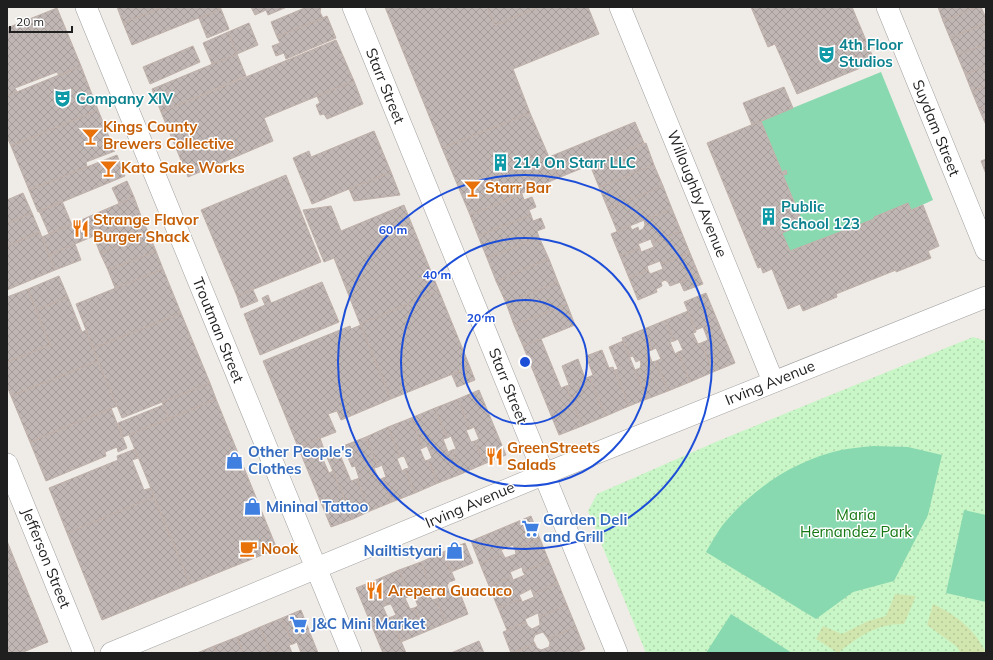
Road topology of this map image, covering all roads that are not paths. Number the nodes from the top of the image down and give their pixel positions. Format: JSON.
{"nodes":[{"id":1,"x":86,"y":7,"type":"edge"},
{"id":2,"x":354,"y":7,"type":"edge"},
{"id":3,"x":620,"y":7,"type":"edge"},
{"id":4,"x":887,"y":7,"type":"edge"},
{"id":5,"x":986,"y":250,"type":"edge"},
{"id":6,"x":986,"y":297,"type":"edge"},
{"id":7,"x":773,"y":381,"type":"junction"},
{"id":8,"x":7,"y":464,"type":"edge"},
{"id":9,"x":544,"y":474,"type":"junction"},
{"id":10,"x":316,"y":569,"type":"junction"},
{"id":11,"x":84,"y":653,"type":"edge"},
{"id":12,"x":111,"y":653,"type":"edge"},
{"id":13,"x":350,"y":653,"type":"edge"},
{"id":14,"x":617,"y":653,"type":"edge"}],
"edges":[{"from":1,"to":10,"type":"street","name":"Troutman Street"},
{"from":2,"to":9,"type":"street","name":"Starr Street"},
{"from":3,"to":7,"type":"street","name":"Willoughby Avenue"},
{"from":4,"to":5,"type":"street","name":"Suydam Street"},
{"from":6,"to":7,"type":"street","name":"Irving Avenue"},
{"from":7,"to":9,"type":"street","name":"Irving Avenue"},
{"from":8,"to":11,"type":"street","name":"Jefferson Street"},
{"from":9,"to":10,"type":"street","name":"Irving Avenue"},
{"from":9,"to":14,"type":"street","name":"Starr Street"},
{"from":10,"to":12,"type":"street","name":"Irving Avenue"},
{"from":10,"to":13,"type":"street","name":"Troutman Street"}]}
